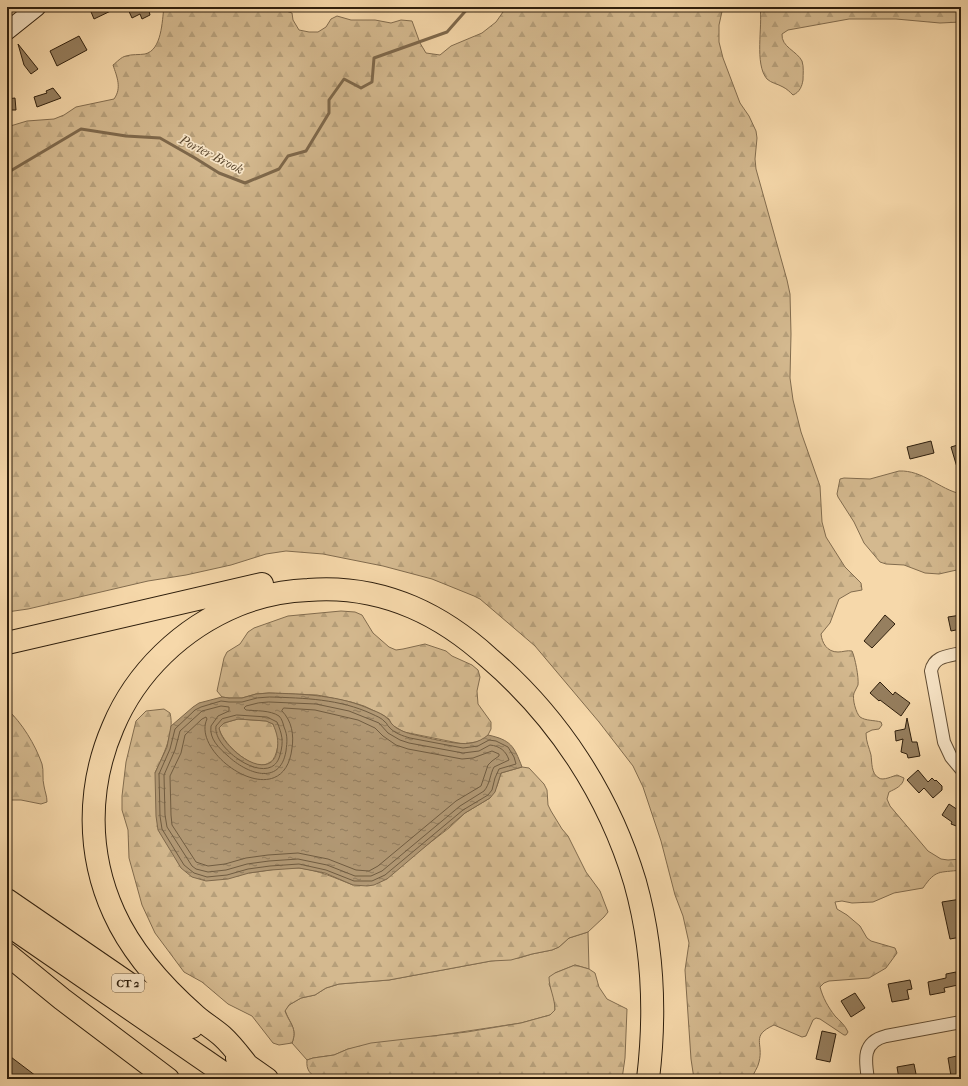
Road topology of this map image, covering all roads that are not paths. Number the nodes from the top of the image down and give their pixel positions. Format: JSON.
{"nodes":[{"id":1,"x":37,"y":7,"type":"edge"},
{"id":2,"x":7,"y":31,"type":"edge"},
{"id":3,"x":7,"y":643,"type":"edge"},
{"id":4,"x":961,"y":653,"type":"edge"},
{"id":5,"x":961,"y":769,"type":"edge"},
{"id":6,"x":7,"y":900,"type":"edge"},
{"id":7,"x":7,"y":924,"type":"edge"},
{"id":8,"x":7,"y":954,"type":"edge"},
{"id":9,"x":961,"y":1022,"type":"edge"},
{"id":10,"x":240,"y":1073,"type":"edge"},
{"id":11,"x":168,"y":1079,"type":"edge"},
{"id":12,"x":267,"y":1079,"type":"edge"},
{"id":13,"x":648,"y":1079,"type":"edge"},
{"id":14,"x":660,"y":1079,"type":"edge"},
{"id":15,"x":868,"y":1079,"type":"edge"}],
"edges":[{"from":1,"to":2,"type":"street"},
{"from":3,"to":14,"type":"highway"},
{"from":4,"to":5,"type":"street"},
{"from":6,"to":10,"type":"highway","number":"CT 2"},
{"from":7,"to":10,"type":"highway","number":"CT 2"},
{"from":8,"to":11,"type":"highway"},
{"from":9,"to":15,"type":"street"},
{"from":10,"to":12,"type":"highway","number":"CT 2"},
{"from":10,"to":13,"type":"highway"}]}
